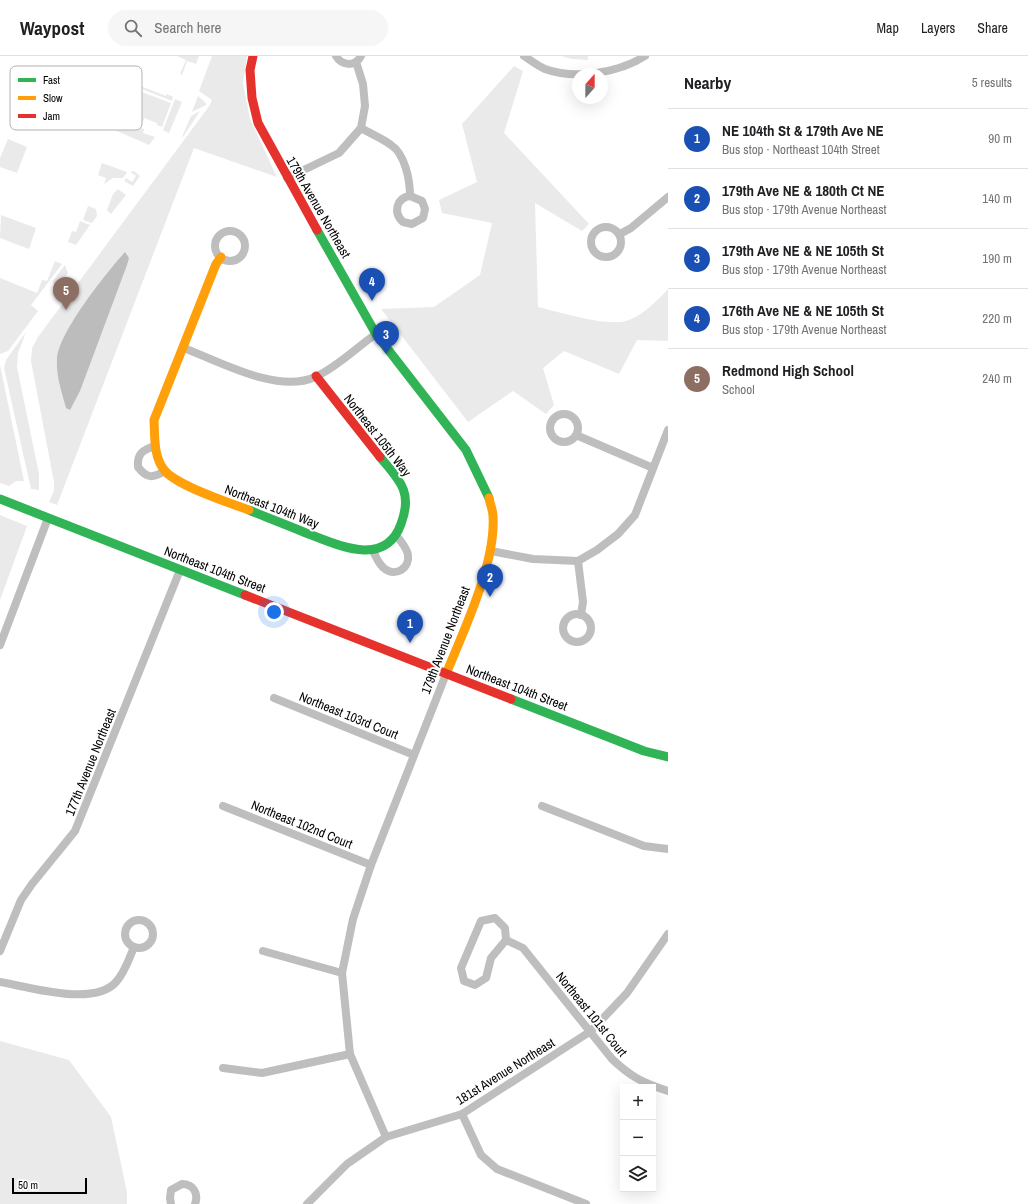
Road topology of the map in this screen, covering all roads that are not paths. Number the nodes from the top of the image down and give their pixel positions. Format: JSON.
{"nodes":[{"id":1,"x":253,"y":56,"type":"edge"},
{"id":2,"x":336,"y":56,"type":"edge"},
{"id":3,"x":524,"y":56,"type":"edge"},
{"id":4,"x":644,"y":56,"type":"edge"},
{"id":5,"x":358,"y":59,"type":"edge"},
{"id":6,"x":361,"y":128,"type":"junction"},
{"id":7,"x":287,"y":178,"type":"junction"},
{"id":8,"x":410,"y":196,"type":"dead end"},
{"id":9,"x":668,"y":197,"type":"edge"},
{"id":10,"x":620,"y":234,"type":"dead end"},
{"id":11,"x":221,"y":257,"type":"dead end"},
{"id":12,"x":376,"y":334,"type":"junction"},
{"id":13,"x":184,"y":348,"type":"junction"},
{"id":14,"x":316,"y":376,"type":"junction"},
{"id":15,"x":668,"y":430,"type":"edge"},
{"id":16,"x":576,"y":435,"type":"dead end"},
{"id":17,"x":155,"y":446,"type":"junction"},
{"id":18,"x":653,"y":468,"type":"junction"},
{"id":19,"x":165,"y":471,"type":"junction"},
{"id":20,"x":0,"y":499,"type":"edge"},
{"id":21,"x":48,"y":518,"type":"junction"},
{"id":22,"x":397,"y":536,"type":"junction"},
{"id":23,"x":373,"y":551,"type":"junction"},
{"id":24,"x":491,"y":551,"type":"junction"},
{"id":25,"x":578,"y":561,"type":"junction"},
{"id":26,"x":180,"y":570,"type":"junction"},
{"id":27,"x":581,"y":614,"type":"dead end"},
{"id":28,"x":0,"y":645,"type":"edge"},
{"id":29,"x":446,"y":674,"type":"junction"},
{"id":30,"x":274,"y":698,"type":"dead end"},
{"id":31,"x":414,"y":756,"type":"junction"},
{"id":32,"x":668,"y":757,"type":"edge"},
{"id":33,"x":223,"y":806,"type":"dead end"},
{"id":34,"x":542,"y":806,"type":"dead end"},
{"id":35,"x":668,"y":849,"type":"edge"},
{"id":36,"x":371,"y":865,"type":"junction"},
{"id":37,"x":668,"y":934,"type":"edge"},
{"id":38,"x":506,"y":940,"type":"junction"},
{"id":39,"x":134,"y":947,"type":"dead end"},
{"id":40,"x":0,"y":951,"type":"edge"},
{"id":41,"x":264,"y":951,"type":"dead end"},
{"id":42,"x":342,"y":973,"type":"junction"},
{"id":43,"x":0,"y":982,"type":"edge"},
{"id":44,"x":591,"y":1031,"type":"junction"},
{"id":45,"x":350,"y":1054,"type":"junction"},
{"id":46,"x":223,"y":1068,"type":"dead end"},
{"id":47,"x":668,"y":1091,"type":"edge"},
{"id":48,"x":462,"y":1114,"type":"junction"},
{"id":49,"x":386,"y":1137,"type":"junction"},
{"id":50,"x":172,"y":1204,"type":"edge"},
{"id":51,"x":195,"y":1204,"type":"edge"},
{"id":52,"x":307,"y":1204,"type":"edge"},
{"id":53,"x":586,"y":1204,"type":"edge"}],
"edges":[{"from":1,"to":7,"type":"street","name":"179th Avenue Northeast"},
{"from":2,"to":5,"type":"street"},
{"from":3,"to":4,"type":"street"},
{"from":5,"to":6,"type":"street"},
{"from":6,"to":7,"type":"street"},
{"from":6,"to":8,"type":"street"},
{"from":7,"to":12,"type":"street","name":"179th Avenue Northeast"},
{"from":9,"to":10,"type":"street"},
{"from":11,"to":13,"type":"street"},
{"from":12,"to":14,"type":"street"},
{"from":12,"to":24,"type":"street","name":"179th Avenue Northeast"},
{"from":13,"to":14,"type":"street"},
{"from":13,"to":17,"type":"street"},
{"from":14,"to":22,"type":"street","name":"Northeast 105th Way"},
{"from":15,"to":18,"type":"street"},
{"from":16,"to":18,"type":"street"},
{"from":17,"to":19,"type":"street"},
{"from":17,"to":19,"type":"street"},
{"from":18,"to":25,"type":"street"},
{"from":19,"to":23,"type":"street","name":"Northeast 104th Way"},
{"from":20,"to":21,"type":"street","name":"Northeast 104th Street"},
{"from":21,"to":26,"type":"street","name":"Northeast 104th Street"},
{"from":21,"to":28,"type":"street"},
{"from":22,"to":23,"type":"street","name":"Northeast 104th Way"},
{"from":22,"to":23,"type":"street"},
{"from":24,"to":25,"type":"street"},
{"from":24,"to":29,"type":"street","name":"179th Avenue Northeast"},
{"from":25,"to":27,"type":"street"},
{"from":26,"to":29,"type":"street","name":"Northeast 104th Street"},
{"from":26,"to":40,"type":"street","name":"177th Avenue Northeast"},
{"from":29,"to":31,"type":"street","name":"179th Avenue Northeast"},
{"from":29,"to":32,"type":"street","name":"Northeast 104th Street"},
{"from":30,"to":31,"type":"street","name":"Northeast 103rd Court"},
{"from":31,"to":36,"type":"street","name":"179th Avenue Northeast"},
{"from":33,"to":36,"type":"street","name":"Northeast 102nd Court"},
{"from":34,"to":35,"type":"street"},
{"from":36,"to":42,"type":"street","name":"179th Avenue Northeast"},
{"from":37,"to":44,"type":"street","name":"181st Avenue Northeast"},
{"from":38,"to":38,"type":"street"},
{"from":38,"to":44,"type":"street","name":"Northeast 101st Court"},
{"from":39,"to":43,"type":"street"},
{"from":41,"to":42,"type":"street"},
{"from":42,"to":45,"type":"street","name":"179th Avenue Northeast"},
{"from":44,"to":47,"type":"street","name":"Northeast 101st Court"},
{"from":44,"to":48,"type":"street","name":"181st Avenue Northeast"},
{"from":45,"to":46,"type":"street"},
{"from":45,"to":49,"type":"street","name":"179th Avenue Northeast"},
{"from":48,"to":49,"type":"street","name":"181st Avenue Northeast"},
{"from":48,"to":53,"type":"street"},
{"from":49,"to":52,"type":"street","name":"181st Avenue Northeast"},
{"from":50,"to":51,"type":"street"}]}
